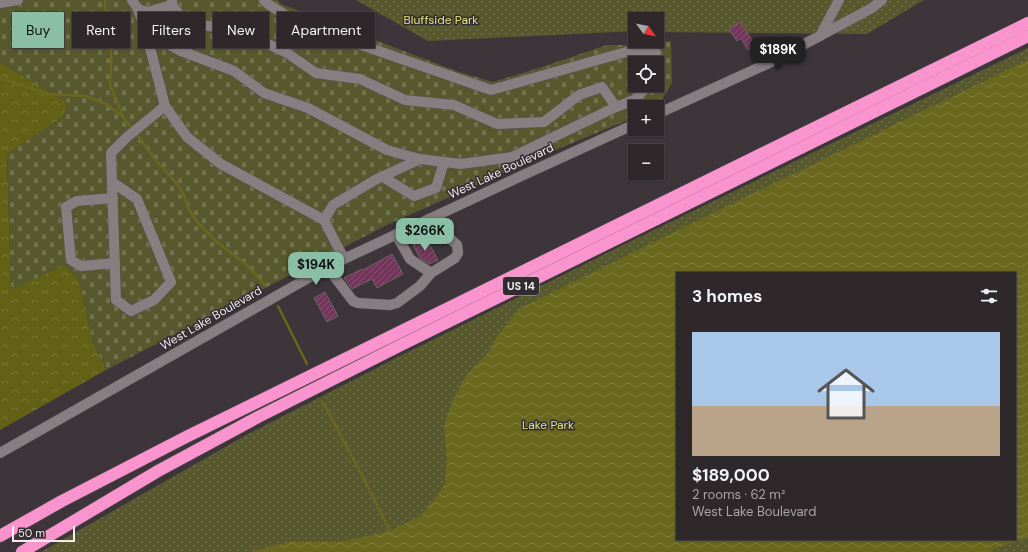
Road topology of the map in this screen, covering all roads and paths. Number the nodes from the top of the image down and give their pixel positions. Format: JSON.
{"nodes":[{"id":1,"x":18,"y":0,"type":"edge"},
{"id":2,"x":132,"y":0,"type":"edge"},
{"id":3,"x":264,"y":0,"type":"edge"},
{"id":4,"x":839,"y":0,"type":"edge"},
{"id":5,"x":882,"y":0,"type":"edge"},
{"id":6,"x":172,"y":2,"type":"edge"},
{"id":7,"x":0,"y":3,"type":"edge"},
{"id":8,"x":138,"y":9,"type":"junction"},
{"id":9,"x":139,"y":12,"type":"edge"},
{"id":10,"x":1028,"y":23,"type":"edge"},
{"id":11,"x":820,"y":36,"type":"junction"},
{"id":12,"x":1028,"y":36,"type":"edge"},
{"id":13,"x":150,"y":48,"type":"edge"},
{"id":14,"x":175,"y":48,"type":"edge"},
{"id":15,"x":656,"y":56,"type":"edge"},
{"id":16,"x":642,"y":92,"type":"edge"},
{"id":17,"x":165,"y":106,"type":"junction"},
{"id":18,"x":616,"y":107,"type":"junction"},
{"id":19,"x":664,"y":111,"type":"edge"},
{"id":20,"x":628,"y":127,"type":"edge"},
{"id":21,"x":420,"y":159,"type":"junction"},
{"id":22,"x":444,"y":162,"type":"junction"},
{"id":23,"x":383,"y":176,"type":"junction"},
{"id":24,"x":112,"y":182,"type":"junction"},
{"id":25,"x":113,"y":198,"type":"junction"},
{"id":26,"x":429,"y":219,"type":"junction"},
{"id":27,"x":324,"y":220,"type":"junction"},
{"id":28,"x":396,"y":234,"type":"junction"},
{"id":29,"x":344,"y":259,"type":"junction"},
{"id":30,"x":115,"y":262,"type":"junction"},
{"id":31,"x":327,"y":267,"type":"junction"},
{"id":32,"x":431,"y":272,"type":"junction"},
{"id":33,"x":0,"y":453,"type":"edge"},
{"id":34,"x":0,"y":536,"type":"edge"},
{"id":35,"x":22,"y":552,"type":"edge"}],
"edges":[{"from":1,"to":7,"type":"street"},
{"from":2,"to":8,"type":"street"},
{"from":3,"to":15,"type":"street"},
{"from":4,"to":11,"type":"street"},
{"from":5,"to":11,"type":"street"},
{"from":6,"to":8,"type":"street"},
{"from":6,"to":18,"type":"street"},
{"from":8,"to":9,"type":"street"},
{"from":10,"to":34,"type":"highway","number":"US 14"},
{"from":11,"to":19,"type":"street"},
{"from":12,"to":35,"type":"highway","number":"US 14"},
{"from":13,"to":17,"type":"street"},
{"from":14,"to":21,"type":"street"},
{"from":16,"to":18,"type":"street"},
{"from":17,"to":24,"type":"street"},
{"from":17,"to":27,"type":"street"},
{"from":18,"to":22,"type":"street"},
{"from":20,"to":26,"type":"street","name":"West Lake Boulevard"},
{"from":21,"to":22,"type":"street"},
{"from":21,"to":23,"type":"street"},
{"from":22,"to":23,"type":"street"},
{"from":23,"to":27,"type":"street"},
{"from":24,"to":25,"type":"street"},
{"from":24,"to":30,"type":"street"},
{"from":25,"to":30,"type":"street"},
{"from":25,"to":30,"type":"street"},
{"from":26,"to":28,"type":"street","name":"West Lake Boulevard"},
{"from":26,"to":32,"type":"street"},
{"from":27,"to":29,"type":"street"},
{"from":28,"to":29,"type":"street","name":"West Lake Boulevard"},
{"from":28,"to":32,"type":"street"},
{"from":29,"to":31,"type":"street","name":"West Lake Boulevard"},
{"from":31,"to":32,"type":"street"},
{"from":31,"to":33,"type":"street","name":"West Lake Boulevard"}]}
